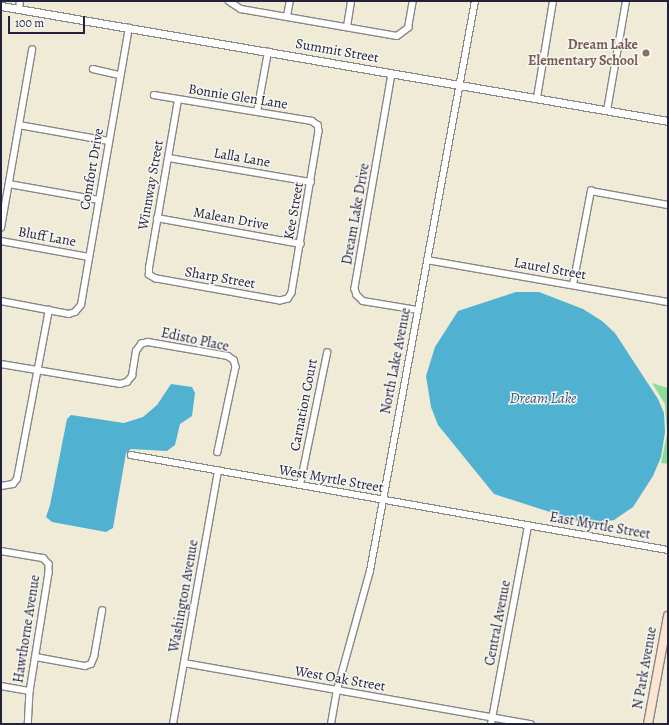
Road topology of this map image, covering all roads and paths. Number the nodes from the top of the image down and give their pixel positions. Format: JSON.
{"nodes":[{"id":1,"x":230,"y":1,"type":"edge"},
{"id":2,"x":290,"y":1,"type":"edge"},
{"id":3,"x":351,"y":1,"type":"edge"},
{"id":4,"x":413,"y":1,"type":"edge"},
{"id":5,"x":475,"y":1,"type":"edge"},
{"id":6,"x":553,"y":1,"type":"edge"},
{"id":7,"x":626,"y":1,"type":"edge"},
{"id":8,"x":19,"y":5,"type":"edge"},
{"id":9,"x":1,"y":6,"type":"edge"},
{"id":10,"x":287,"y":16,"type":"junction"},
{"id":11,"x":347,"y":27,"type":"junction"},
{"id":12,"x":129,"y":28,"type":"junction"},
{"id":13,"x":32,"y":50,"type":"dead end"},
{"id":14,"x":268,"y":52,"type":"junction"},
{"id":15,"x":92,"y":69,"type":"dead end"},
{"id":16,"x":392,"y":74,"type":"junction"},
{"id":17,"x":120,"y":75,"type":"junction"},
{"id":18,"x":461,"y":85,"type":"junction"},
{"id":19,"x":154,"y":95,"type":"dead end"},
{"id":20,"x":537,"y":98,"type":"junction"},
{"id":21,"x":178,"y":100,"type":"junction"},
{"id":22,"x":607,"y":111,"type":"junction"},
{"id":23,"x":257,"y":112,"type":"junction"},
{"id":24,"x":668,"y":121,"type":"edge"},
{"id":25,"x":19,"y":125,"type":"junction"},
{"id":26,"x":318,"y":125,"type":"joint"},
{"id":27,"x":109,"y":141,"type":"junction"},
{"id":28,"x":169,"y":158,"type":"junction"},
{"id":29,"x":311,"y":182,"type":"junction"},
{"id":30,"x":9,"y":184,"type":"junction"},
{"id":31,"x":99,"y":200,"type":"junction"},
{"id":32,"x":668,"y":205,"type":"edge"},
{"id":33,"x":158,"y":218,"type":"junction"},
{"id":34,"x":1,"y":228,"type":"edge"},
{"id":35,"x":1,"y":242,"type":"edge"},
{"id":36,"x":301,"y":244,"type":"junction"},
{"id":37,"x":89,"y":257,"type":"junction"},
{"id":38,"x":427,"y":260,"type":"junction"},
{"id":39,"x":150,"y":275,"type":"joint"},
{"id":40,"x":573,"y":285,"type":"junction"},
{"id":41,"x":288,"y":299,"type":"joint"},
{"id":42,"x":1,"y":301,"type":"edge"},
{"id":43,"x":668,"y":302,"type":"edge"},
{"id":44,"x":49,"y":310,"type":"junction"},
{"id":45,"x":418,"y":310,"type":"junction"},
{"id":46,"x":327,"y":353,"type":"dead end"},
{"id":47,"x":1,"y":364,"type":"edge"},
{"id":48,"x":38,"y":369,"type":"junction"},
{"id":49,"x":218,"y":452,"type":"dead end"},
{"id":50,"x":131,"y":455,"type":"dead end"},
{"id":51,"x":218,"y":471,"type":"junction"},
{"id":52,"x":300,"y":485,"type":"junction"},
{"id":53,"x":1,"y":486,"type":"edge"},
{"id":54,"x":383,"y":500,"type":"junction"},
{"id":55,"x":528,"y":526,"type":"junction"},
{"id":56,"x":668,"y":550,"type":"edge"},
{"id":57,"x":1,"y":551,"type":"edge"},
{"id":58,"x":102,"y":611,"type":"dead end"},
{"id":59,"x":668,"y":616,"type":"edge"},
{"id":60,"x":36,"y":657,"type":"junction"},
{"id":61,"x":184,"y":663,"type":"junction"},
{"id":62,"x":1,"y":686,"type":"edge"},
{"id":63,"x":337,"y":690,"type":"junction"},
{"id":64,"x":30,"y":691,"type":"junction"},
{"id":65,"x":492,"y":717,"type":"junction"},
{"id":66,"x":28,"y":724,"type":"edge"},
{"id":67,"x":173,"y":724,"type":"edge"},
{"id":68,"x":331,"y":724,"type":"edge"},
{"id":69,"x":491,"y":724,"type":"edge"},
{"id":70,"x":530,"y":724,"type":"edge"},
{"id":71,"x":648,"y":724,"type":"edge"}],
"edges":[{"from":1,"to":10,"type":"street"},
{"from":2,"to":10,"type":"street"},
{"from":3,"to":11,"type":"street"},
{"from":4,"to":11,"type":"street"},
{"from":5,"to":18,"type":"street","name":"North Lake Avenue"},
{"from":6,"to":20,"type":"street"},
{"from":7,"to":22,"type":"street"},
{"from":8,"to":9,"type":"street","name":"Summit Street"},
{"from":8,"to":12,"type":"street","name":"Summit Street"},
{"from":10,"to":11,"type":"street"},
{"from":12,"to":14,"type":"street","name":"Summit Street"},
{"from":12,"to":17,"type":"street","name":"Comfort Drive"},
{"from":13,"to":25,"type":"street"},
{"from":14,"to":16,"type":"street","name":"Summit Street"},
{"from":14,"to":23,"type":"street"},
{"from":15,"to":17,"type":"street"},
{"from":16,"to":18,"type":"street","name":"Summit Street"},
{"from":16,"to":45,"type":"street","name":"Dream Lake Drive"},
{"from":17,"to":27,"type":"street","name":"Comfort Drive"},
{"from":18,"to":20,"type":"street","name":"Summit Street"},
{"from":18,"to":38,"type":"street","name":"North Lake Avenue"},
{"from":19,"to":21,"type":"street","name":"Bonnie Glen Lane"},
{"from":20,"to":22,"type":"street","name":"Summit Street"},
{"from":21,"to":23,"type":"street","name":"Bonnie Glen Lane"},
{"from":21,"to":28,"type":"street","name":"Winnway Street"},
{"from":22,"to":24,"type":"street","name":"Summit Street"},
{"from":23,"to":26,"type":"street","name":"Bonnie Glen Lane"},
{"from":25,"to":27,"type":"street"},
{"from":25,"to":30,"type":"street"},
{"from":26,"to":29,"type":"street","name":"Kee Street"},
{"from":27,"to":31,"type":"street","name":"Comfort Drive"},
{"from":28,"to":29,"type":"street","name":"Lalla Lane"},
{"from":28,"to":33,"type":"street","name":"Winnway Street"},
{"from":29,"to":36,"type":"street","name":"Kee Street"},
{"from":30,"to":31,"type":"street"},
{"from":30,"to":34,"type":"street"},
{"from":31,"to":37,"type":"street","name":"Comfort Drive"},
{"from":32,"to":40,"type":"street"},
{"from":33,"to":36,"type":"street","name":"Malean Drive"},
{"from":33,"to":39,"type":"street","name":"Winnway Street"},
{"from":35,"to":37,"type":"street","name":"Bluff Lane"},
{"from":36,"to":41,"type":"street","name":"Kee Street"},
{"from":37,"to":44,"type":"street","name":"Comfort Drive"},
{"from":38,"to":40,"type":"street","name":"Laurel Street"},
{"from":38,"to":45,"type":"street","name":"North Lake Avenue"},
{"from":39,"to":41,"type":"street","name":"Sharp Street"},
{"from":40,"to":43,"type":"street","name":"Laurel Street"},
{"from":42,"to":44,"type":"street"},
{"from":44,"to":48,"type":"street"},
{"from":45,"to":54,"type":"street","name":"North Lake Avenue"},
{"from":46,"to":52,"type":"street","name":"Carnation Court"},
{"from":47,"to":48,"type":"street","name":"Edisto Place"},
{"from":48,"to":49,"type":"street","name":"Edisto Place"},
{"from":48,"to":53,"type":"street"},
{"from":50,"to":51,"type":"street","name":"West Myrtle Street"},
{"from":51,"to":52,"type":"street","name":"West Myrtle Street"},
{"from":51,"to":61,"type":"street","name":"Washington Avenue"},
{"from":52,"to":54,"type":"street","name":"West Myrtle Street"},
{"from":54,"to":55,"type":"street","name":"West Myrtle Street"},
{"from":54,"to":63,"type":"street","name":"North Lake Avenue"},
{"from":55,"to":56,"type":"street","name":"East Myrtle Street"},
{"from":55,"to":65,"type":"street","name":"Central Avenue"},
{"from":57,"to":60,"type":"street","name":"Hawthorne Avenue"},
{"from":58,"to":60,"type":"street"},
{"from":59,"to":71,"type":"main road","name":"N Park Avenue"},
{"from":60,"to":64,"type":"street","name":"Hawthorne Avenue"},
{"from":61,"to":63,"type":"street","name":"West Oak Street"},
{"from":61,"to":67,"type":"street","name":"Washington Avenue"},
{"from":62,"to":64,"type":"street"},
{"from":63,"to":65,"type":"street","name":"West Oak Street"},
{"from":63,"to":68,"type":"street","name":"North Lake Avenue"},
{"from":64,"to":66,"type":"street","name":"Hawthorne Avenue"},
{"from":65,"to":69,"type":"street","name":"Central Avenue"},
{"from":65,"to":70,"type":"street","name":"West Oak Street"}]}
